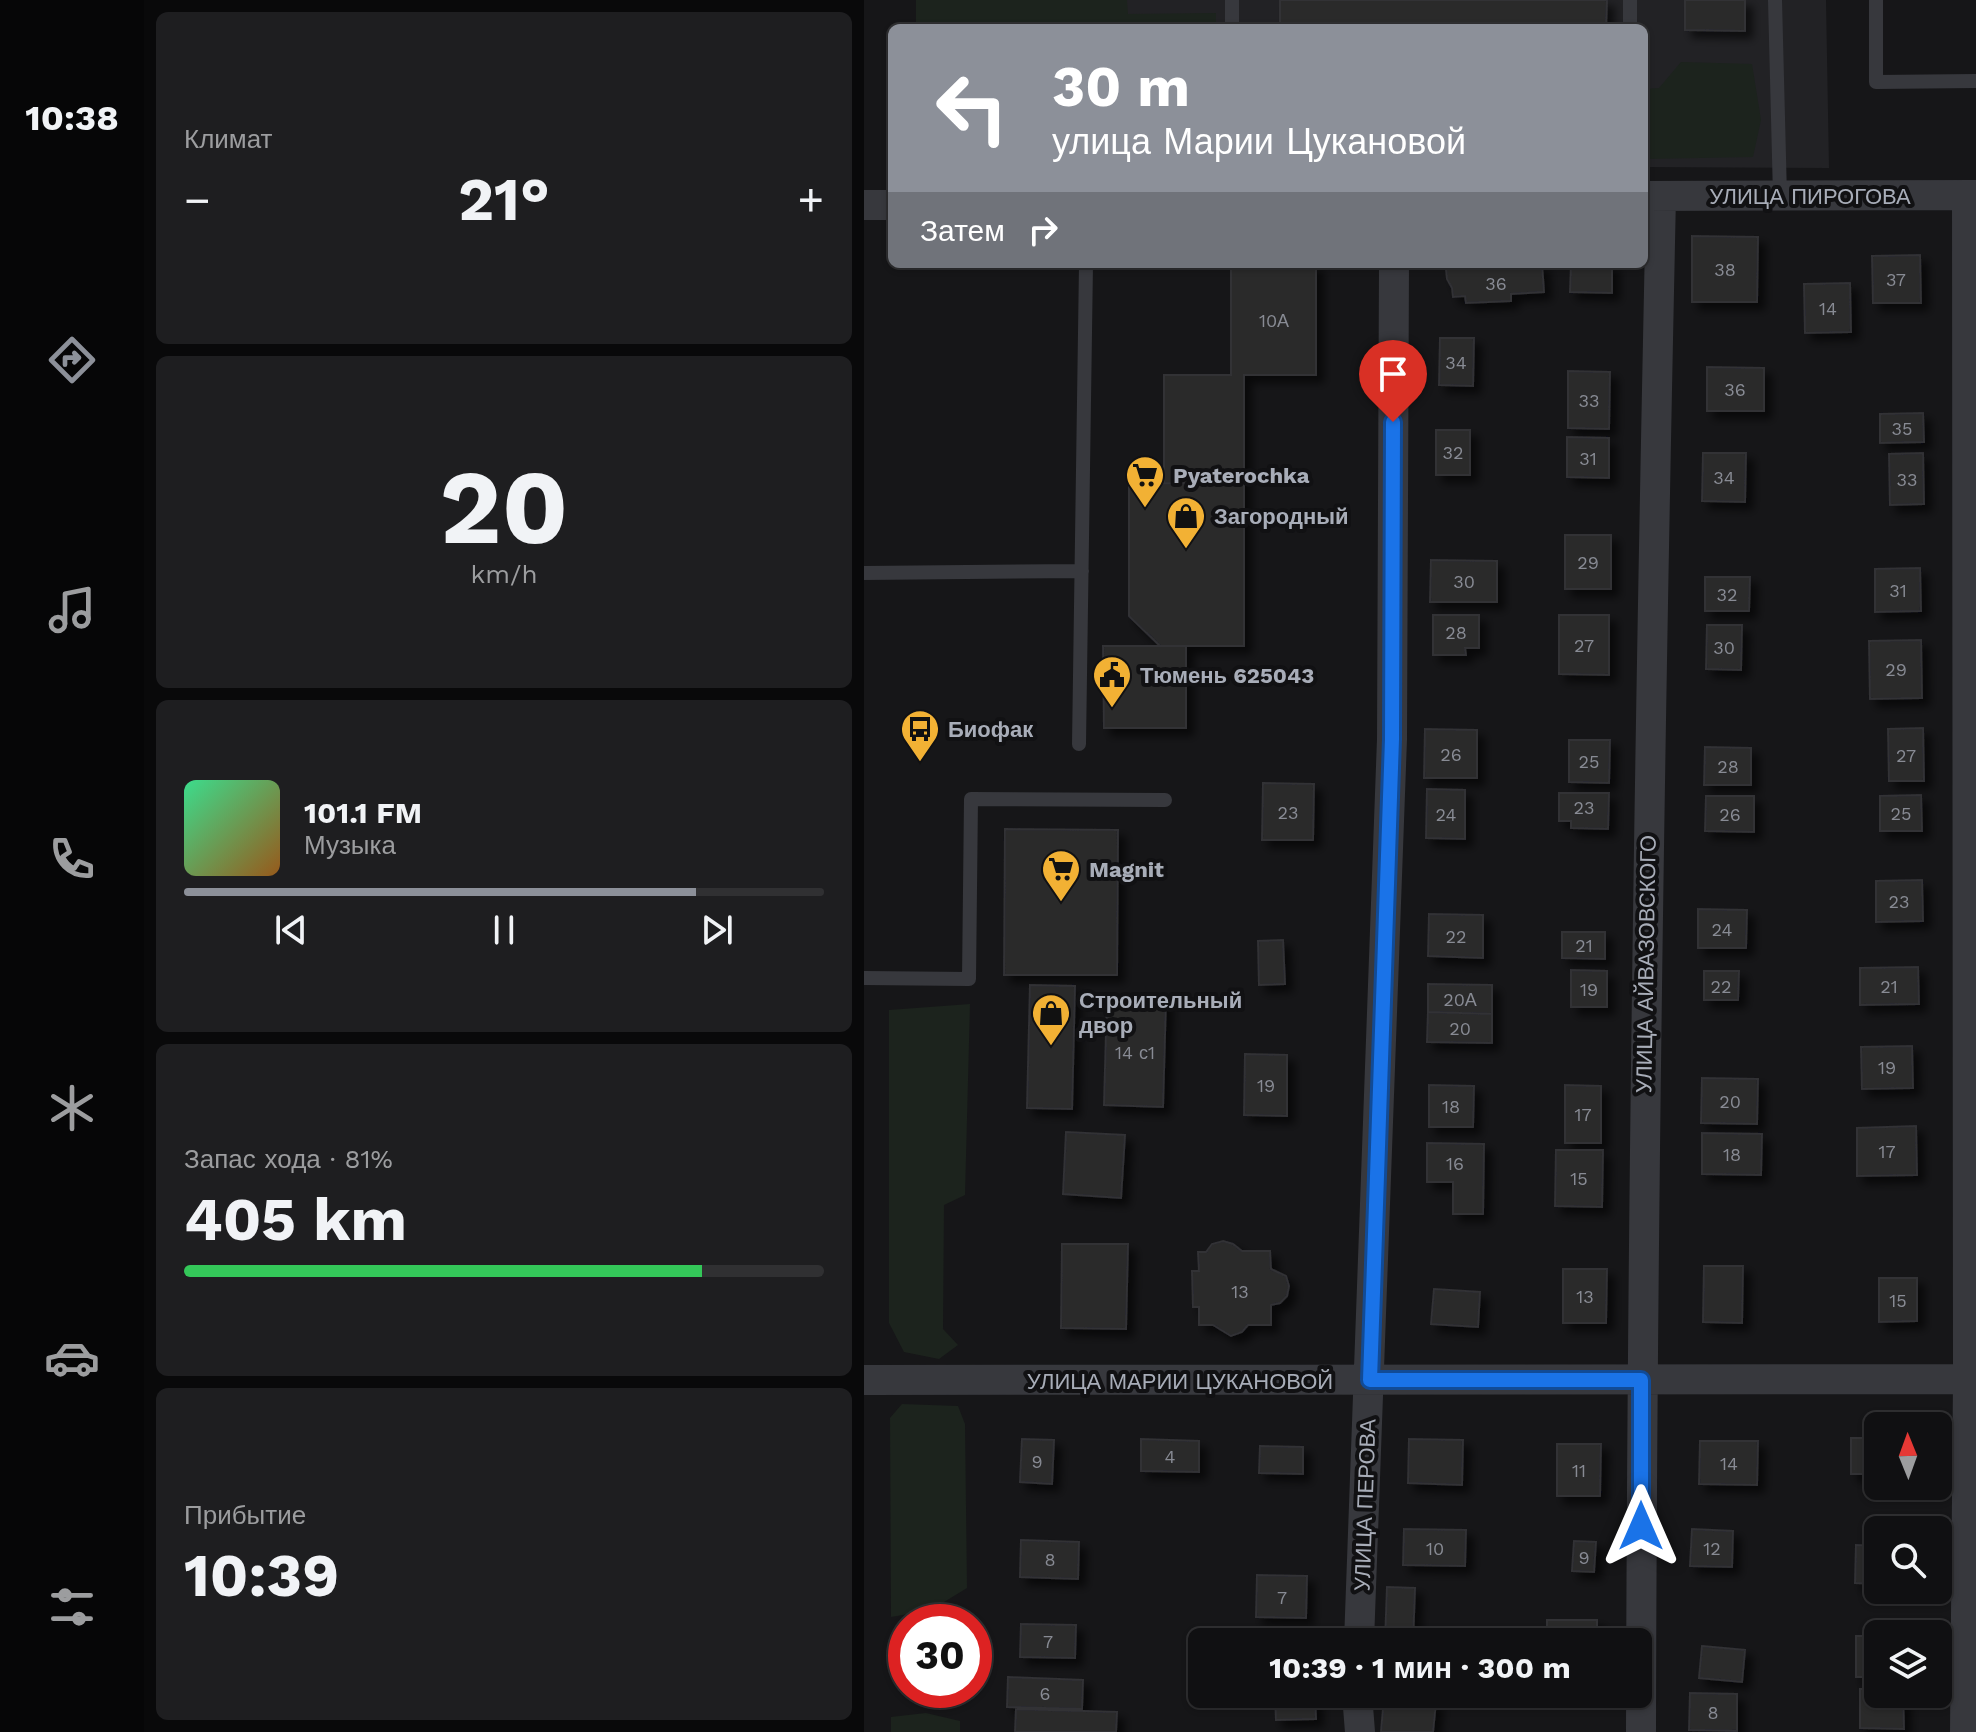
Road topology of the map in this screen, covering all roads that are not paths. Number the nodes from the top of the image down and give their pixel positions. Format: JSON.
{"nodes":[{"id":1,"x":1232,"y":0,"type":"edge"},
{"id":2,"x":1630,"y":0,"type":"edge"},
{"id":3,"x":1775,"y":0,"type":"edge"},
{"id":4,"x":1876,"y":0,"type":"edge"},
{"id":5,"x":1232,"y":24,"type":"edge"},
{"id":6,"x":1630,"y":24,"type":"edge"},
{"id":7,"x":1976,"y":81,"type":"edge"},
{"id":8,"x":1972,"y":195,"type":"edge"},
{"id":9,"x":1652,"y":196,"type":"edge"},
{"id":10,"x":1780,"y":197,"type":"junction"},
{"id":11,"x":864,"y":205,"type":"edge"},
{"id":12,"x":888,"y":205,"type":"edge"},
{"id":13,"x":1086,"y":268,"type":"edge"},
{"id":14,"x":1394,"y":268,"type":"edge"},
{"id":15,"x":1082,"y":571,"type":"junction"},
{"id":16,"x":864,"y":573,"type":"edge"},
{"id":17,"x":1079,"y":744,"type":"dead end"},
{"id":18,"x":1165,"y":800,"type":"dead end"},
{"id":19,"x":864,"y":978,"type":"edge"},
{"id":20,"x":1972,"y":1379,"type":"edge"},
{"id":21,"x":864,"y":1380,"type":"edge"},
{"id":22,"x":1370,"y":1380,"type":"junction"},
{"id":23,"x":1641,"y":1380,"type":"junction"},
{"id":24,"x":1360,"y":1628,"type":"edge"},
{"id":25,"x":1358,"y":1708,"type":"edge"},
{"id":26,"x":1360,"y":1732,"type":"edge"},
{"id":27,"x":1641,"y":1732,"type":"edge"},
{"id":28,"x":1965,"y":1732,"type":"edge"}],
"edges":[{"from":1,"to":5,"type":"lane"},
{"from":2,"to":6,"type":"lane"},
{"from":3,"to":10,"type":"lane"},
{"from":4,"to":7,"type":"lane"},
{"from":8,"to":10,"type":"street","name":"УЛИЦА ПИРОГОВА"},
{"from":8,"to":20,"type":"street"},
{"from":9,"to":10,"type":"street","name":"УЛИЦА ПИРОГОВА"},
{"from":9,"to":23,"type":"street","name":"УЛИЦА АЙВАЗОВСКОГО"},
{"from":11,"to":12,"type":"street"},
{"from":13,"to":15,"type":"lane"},
{"from":14,"to":22,"type":"street","name":"УЛИЦА ПЕРОВА"},
{"from":15,"to":16,"type":"lane"},
{"from":15,"to":17,"type":"lane"},
{"from":18,"to":19,"type":"lane"},
{"from":20,"to":23,"type":"street","name":"УЛИЦА МАРИИ ЦУКАНОВОЙ"},
{"from":20,"to":28,"type":"street"},
{"from":21,"to":22,"type":"street","name":"УЛИЦА МАРИИ ЦУКАНОВОЙ"},
{"from":22,"to":23,"type":"street","name":"УЛИЦА МАРИИ ЦУКАНОВОЙ"},
{"from":22,"to":24,"type":"street","name":"УЛИЦА ПЕРОВА"},
{"from":23,"to":27,"type":"street","name":"УЛИЦА АЙВАЗОВСКОГО"},
{"from":25,"to":26,"type":"street"}]}
